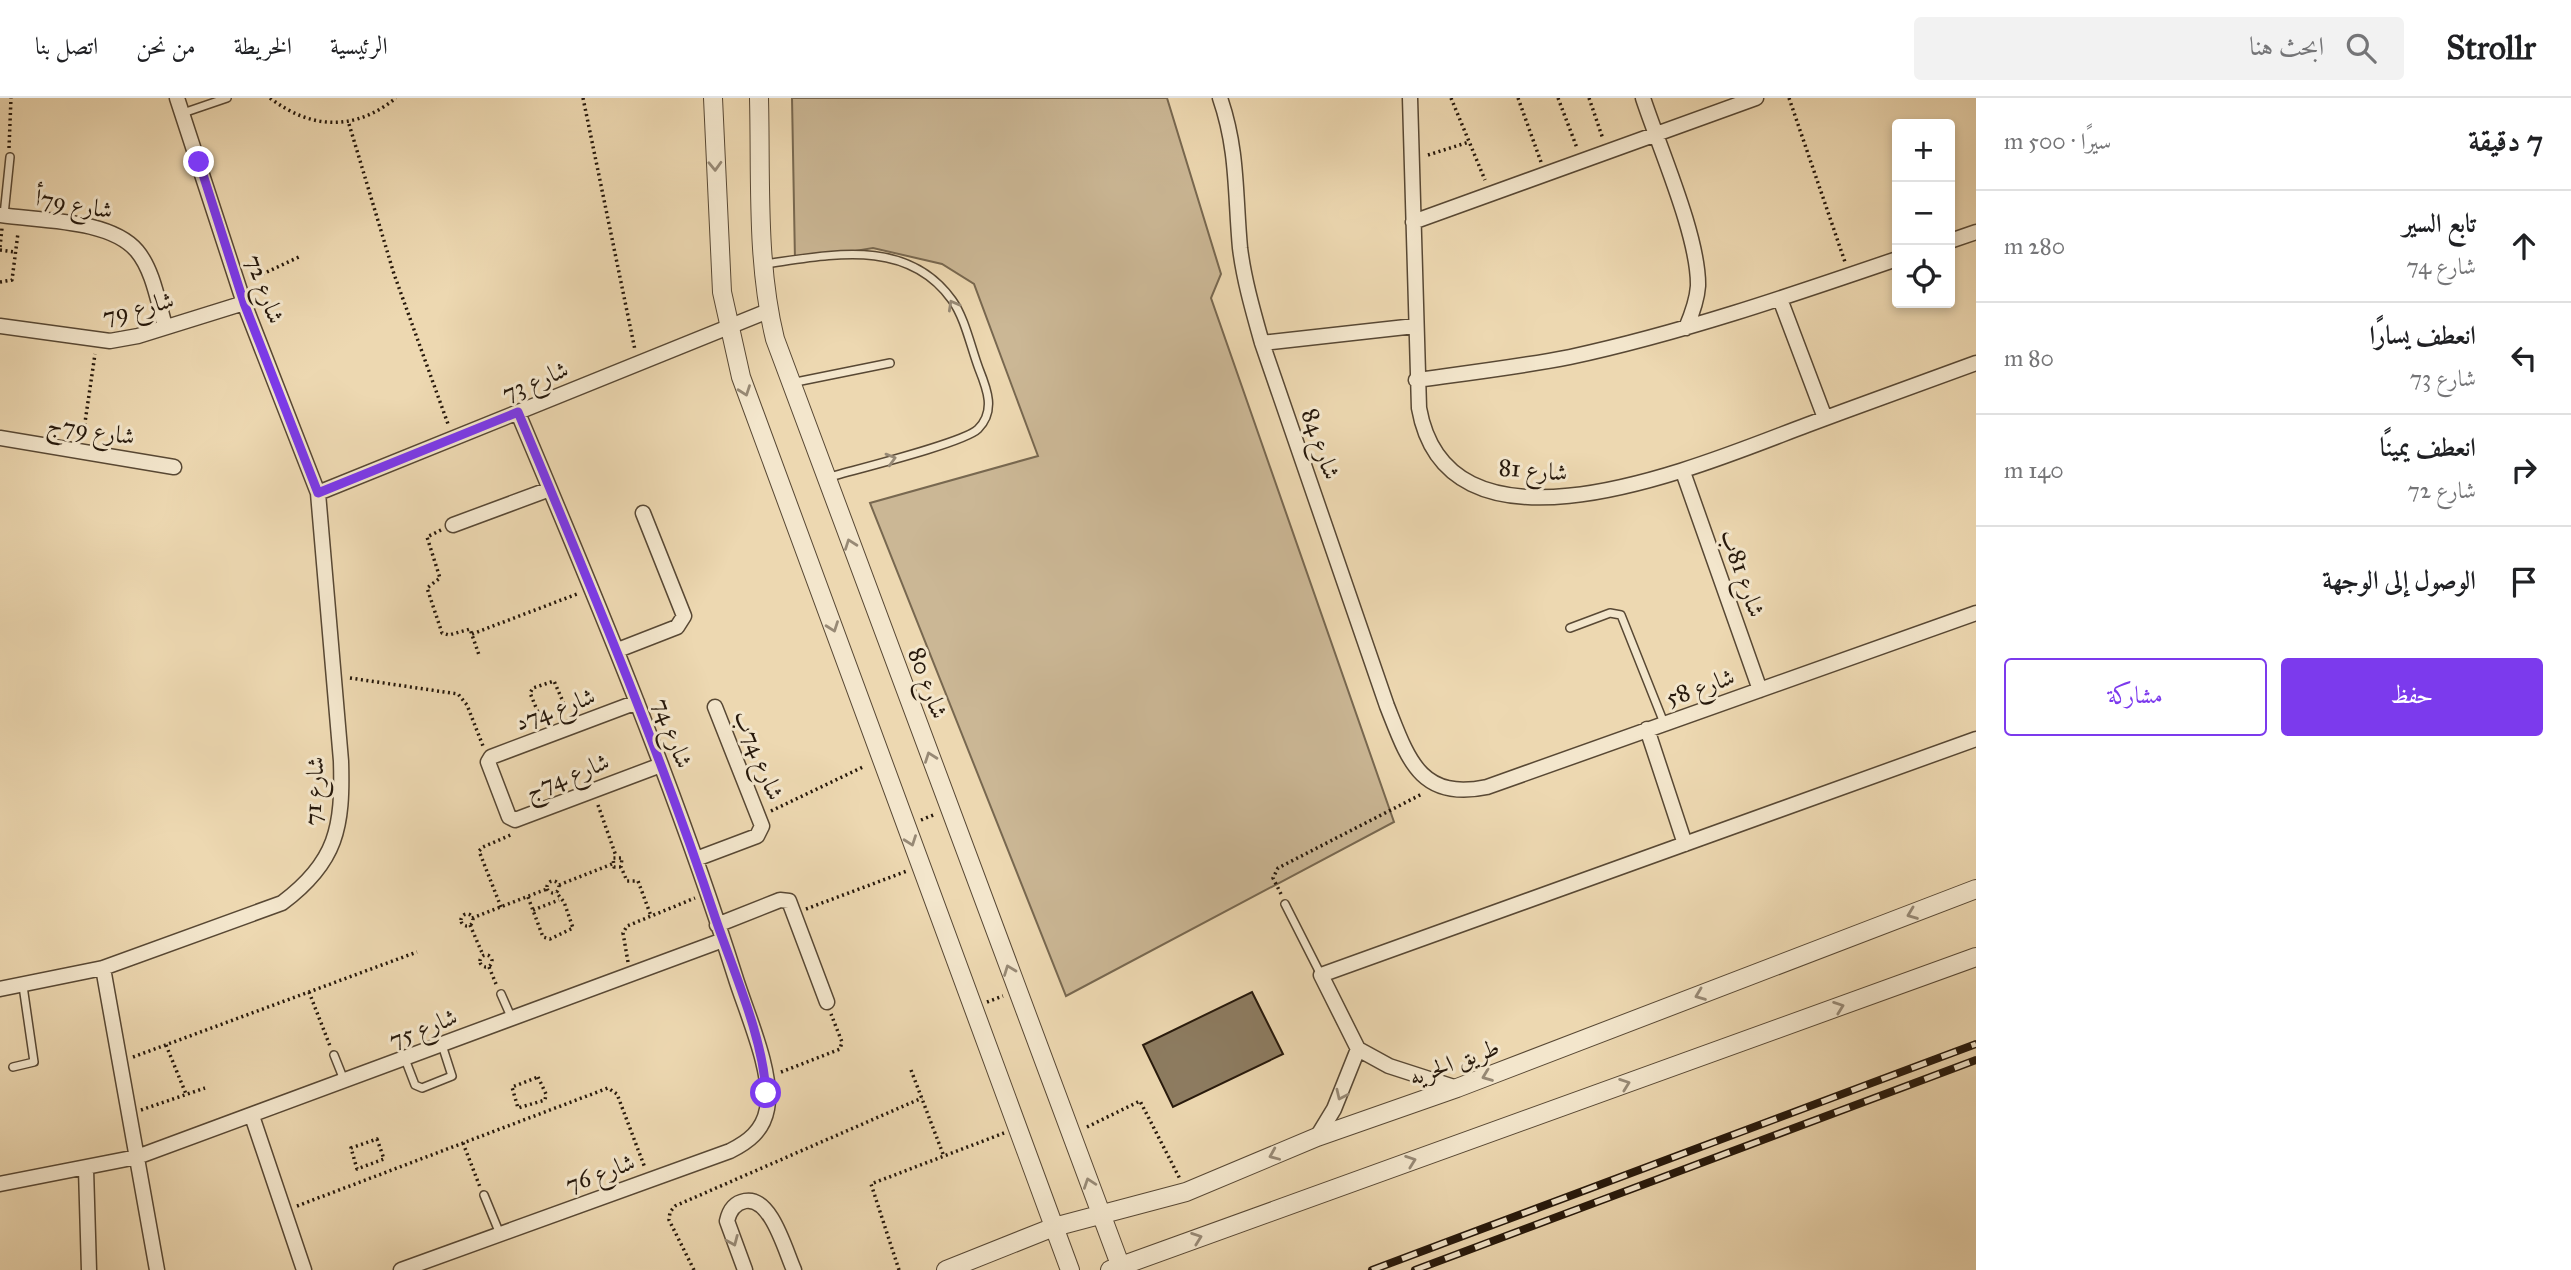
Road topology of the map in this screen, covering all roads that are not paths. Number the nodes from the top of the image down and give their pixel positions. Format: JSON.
{"nodes":[{"id":1,"x":177,"y":98,"type":"edge"},
{"id":2,"x":227,"y":98,"type":"edge"},
{"id":3,"x":713,"y":98,"type":"edge"},
{"id":4,"x":759,"y":98,"type":"edge"},
{"id":5,"x":1220,"y":98,"type":"edge"},
{"id":6,"x":1410,"y":98,"type":"edge"},
{"id":7,"x":1643,"y":98,"type":"edge"},
{"id":8,"x":1756,"y":98,"type":"edge"},
{"id":9,"x":183,"y":113,"type":"junction"},
{"id":10,"x":1655,"y":135,"type":"junction"},
{"id":11,"x":10,"y":157,"type":"road end"},
{"id":12,"x":2,"y":215,"type":"edge"},
{"id":13,"x":1413,"y":222,"type":"junction"},
{"id":14,"x":1976,"y":232,"type":"edge"},
{"id":15,"x":1955,"y":239,"type":"edge"},
{"id":16,"x":1892,"y":261,"type":"edge"},
{"id":17,"x":764,"y":264,"type":"junction"},
{"id":18,"x":1780,"y":299,"type":"junction"},
{"id":19,"x":244,"y":303,"type":"junction"},
{"id":20,"x":768,"y":312,"type":"junction"},
{"id":21,"x":0,"y":326,"type":"edge"},
{"id":22,"x":165,"y":326,"type":"junction"},
{"id":23,"x":1415,"y":326,"type":"junction"},
{"id":24,"x":728,"y":328,"type":"junction"},
{"id":25,"x":1686,"y":328,"type":"junction"},
{"id":26,"x":1262,"y":342,"type":"junction"},
{"id":27,"x":890,"y":363,"type":"dead end"},
{"id":28,"x":1976,"y":363,"type":"edge"},
{"id":29,"x":1416,"y":380,"type":"junction"},
{"id":30,"x":790,"y":383,"type":"junction"},
{"id":31,"x":518,"y":412,"type":"junction"},
{"id":32,"x":1825,"y":418,"type":"junction"},
{"id":33,"x":0,"y":438,"type":"edge"},
{"id":34,"x":174,"y":467,"type":"dead end"},
{"id":35,"x":1683,"y":472,"type":"junction"},
{"id":36,"x":825,"y":478,"type":"junction"},
{"id":37,"x":550,"y":489,"type":"junction"},
{"id":38,"x":318,"y":493,"type":"junction"},
{"id":39,"x":643,"y":513,"type":"dead end"},
{"id":40,"x":453,"y":525,"type":"road end"},
{"id":41,"x":1976,"y":613,"type":"edge"},
{"id":42,"x":1570,"y":628,"type":"dead end"},
{"id":43,"x":618,"y":650,"type":"junction"},
{"id":44,"x":1760,"y":690,"type":"junction"},
{"id":45,"x":637,"y":702,"type":"junction"},
{"id":46,"x":715,"y":707,"type":"dead end"},
{"id":47,"x":1664,"y":723,"type":"junction"},
{"id":48,"x":1647,"y":729,"type":"junction"},
{"id":49,"x":1976,"y":739,"type":"edge"},
{"id":50,"x":488,"y":758,"type":"joint"},
{"id":51,"x":660,"y":765,"type":"junction"},
{"id":52,"x":1436,"y":786,"type":"joint"},
{"id":53,"x":1685,"y":844,"type":"junction"},
{"id":54,"x":695,"y":859,"type":"junction"},
{"id":55,"x":1976,"y":889,"type":"edge"},
{"id":56,"x":1285,"y":904,"type":"road end"},
{"id":57,"x":718,"y":925,"type":"junction"},
{"id":58,"x":723,"y":940,"type":"junction"},
{"id":59,"x":1976,"y":957,"type":"edge"},
{"id":60,"x":103,"y":968,"type":"junction"},
{"id":61,"x":1321,"y":975,"type":"junction"},
{"id":62,"x":23,"y":986,"type":"junction"},
{"id":63,"x":0,"y":989,"type":"edge"},
{"id":64,"x":501,"y":994,"type":"road end"},
{"id":65,"x":827,"y":1002,"type":"road end"},
{"id":66,"x":512,"y":1019,"type":"junction"},
{"id":67,"x":442,"y":1045,"type":"junction"},
{"id":68,"x":1358,"y":1049,"type":"junction"},
{"id":69,"x":334,"y":1055,"type":"road end"},
{"id":70,"x":405,"y":1059,"type":"junction"},
{"id":71,"x":13,"y":1067,"type":"dead end"},
{"id":72,"x":765,"y":1077,"type":"joint"},
{"id":73,"x":344,"y":1082,"type":"junction"},
{"id":74,"x":1457,"y":1088,"type":"junction"},
{"id":75,"x":252,"y":1116,"type":"junction"},
{"id":76,"x":1317,"y":1137,"type":"junction"},
{"id":77,"x":137,"y":1157,"type":"junction"},
{"id":78,"x":86,"y":1169,"type":"junction"},
{"id":79,"x":0,"y":1184,"type":"edge"},
{"id":80,"x":484,"y":1195,"type":"road end"},
{"id":81,"x":1100,"y":1213,"type":"junction"},
{"id":82,"x":1054,"y":1227,"type":"junction"},
{"id":83,"x":500,"y":1234,"type":"junction"},
{"id":84,"x":1117,"y":1269,"type":"edge"},
{"id":85,"x":89,"y":1270,"type":"edge"},
{"id":86,"x":157,"y":1270,"type":"edge"},
{"id":87,"x":304,"y":1270,"type":"edge"},
{"id":88,"x":401,"y":1270,"type":"edge"},
{"id":89,"x":745,"y":1270,"type":"edge"},
{"id":90,"x":794,"y":1270,"type":"edge"},
{"id":91,"x":946,"y":1270,"type":"edge"},
{"id":92,"x":1070,"y":1270,"type":"edge"}],
"edges":[{"from":1,"to":9,"type":"street","name":"شارع 72"},
{"from":2,"to":9,"type":"lane"},
{"from":3,"to":24,"type":"street","one_way":true},
{"from":4,"to":17,"type":"street","name":"شارع 80"},
{"from":5,"to":26,"type":"street","name":"شارع 84"},
{"from":6,"to":13,"type":"street","name":"شارع 81"},
{"from":7,"to":10,"type":"street"},
{"from":8,"to":10,"type":"street"},
{"from":9,"to":19,"type":"street","name":"شارع 72"},
{"from":10,"to":13,"type":"street"},
{"from":10,"to":25,"type":"street"},
{"from":11,"to":12,"type":"lane"},
{"from":12,"to":22,"type":"street","name":"شارع 79أ"},
{"from":13,"to":23,"type":"street","name":"شارع 81"},
{"from":14,"to":15,"type":"street"},
{"from":16,"to":18,"type":"street"},
{"from":17,"to":20,"type":"street","name":"شارع 80"},
{"from":36,"to":17,"type":"lane","one_way":true},
{"from":18,"to":25,"type":"street"},
{"from":18,"to":32,"type":"street"},
{"from":19,"to":22,"type":"street","name":"شارع 79"},
{"from":19,"to":38,"type":"street","name":"شارع 72"},
{"from":20,"to":24,"type":"street","name":"شارع 73"},
{"from":20,"to":30,"type":"street","name":"شارع 80"},
{"from":21,"to":22,"type":"street","name":"شارع 79"},
{"from":23,"to":26,"type":"street"},
{"from":23,"to":29,"type":"street","name":"شارع 81"},
{"from":24,"to":31,"type":"street","name":"شارع 73"},
{"from":24,"to":82,"type":"street","one_way":true},
{"from":25,"to":29,"type":"street"},
{"from":26,"to":52,"type":"street","name":"شارع 84"},
{"from":27,"to":30,"type":"lane"},
{"from":28,"to":32,"type":"street","name":"شارع 81"},
{"from":29,"to":35,"type":"street","name":"شارع 81"},
{"from":30,"to":36,"type":"street","name":"شارع 80"},
{"from":31,"to":37,"type":"street","name":"شارع 74"},
{"from":31,"to":38,"type":"street","name":"شارع 73"},
{"from":32,"to":35,"type":"street","name":"شارع 81"},
{"from":33,"to":34,"type":"street","name":"شارع 79ج"},
{"from":35,"to":44,"type":"street","name":"شارع 81ب"},
{"from":81,"to":36,"type":"street","name":"شارع 80","one_way":true},
{"from":37,"to":40,"type":"street"},
{"from":37,"to":43,"type":"street","name":"شارع 74"},
{"from":38,"to":60,"type":"street","name":"شارع 71"},
{"from":39,"to":43,"type":"street"},
{"from":41,"to":44,"type":"street","name":"شارع 58"},
{"from":42,"to":47,"type":"lane"},
{"from":43,"to":45,"type":"street","name":"شارع 74"},
{"from":44,"to":47,"type":"street","name":"شارع 58"},
{"from":45,"to":50,"type":"street","name":"شارع 74د"},
{"from":45,"to":51,"type":"street","name":"شارع 74"},
{"from":46,"to":54,"type":"street","name":"شارع 74ب"},
{"from":47,"to":48,"type":"street","name":"شارع 58"},
{"from":48,"to":52,"type":"street","name":"شارع 58"},
{"from":48,"to":53,"type":"street"},
{"from":49,"to":53,"type":"street"},
{"from":50,"to":51,"type":"street","name":"شارع 74ج"},
{"from":51,"to":54,"type":"street","name":"شارع 74"},
{"from":53,"to":61,"type":"street"},
{"from":54,"to":57,"type":"street","name":"شارع 74"},
{"from":55,"to":74,"type":"street","name":"طريق الحريه","one_way":true},
{"from":56,"to":61,"type":"lane"},
{"from":57,"to":58,"type":"street","name":"شارع 74"},
{"from":57,"to":65,"type":"street"},
{"from":58,"to":66,"type":"street","name":"شارع 75"},
{"from":58,"to":72,"type":"street","name":"شارع 74"},
{"from":84,"to":59,"type":"street","one_way":true},
{"from":60,"to":62,"type":"street","name":"شارع 71"},
{"from":60,"to":77,"type":"street"},
{"from":61,"to":68,"type":"street"},
{"from":62,"to":63,"type":"street","name":"شارع 71"},
{"from":62,"to":71,"type":"lane"},
{"from":64,"to":66,"type":"lane"},
{"from":66,"to":67,"type":"street","name":"شارع 75"},
{"from":67,"to":70,"type":"street","name":"شارع 75"},
{"from":67,"to":70,"type":"lane"},
{"from":68,"to":74,"type":"street"},
{"from":68,"to":76,"type":"street","one_way":true},
{"from":69,"to":73,"type":"lane"},
{"from":70,"to":73,"type":"street","name":"شارع 75"},
{"from":72,"to":83,"type":"street","name":"شارع 76"},
{"from":73,"to":75,"type":"street","name":"شارع 75"},
{"from":74,"to":76,"type":"street","name":"طريق الحريه"},
{"from":75,"to":77,"type":"street","name":"شارع 75"},
{"from":75,"to":87,"type":"street"},
{"from":76,"to":81,"type":"street","name":"طريق الحريه","one_way":true},
{"from":77,"to":78,"type":"street","name":"شارع 75"},
{"from":77,"to":86,"type":"street"},
{"from":78,"to":79,"type":"street","name":"شارع 75"},
{"from":78,"to":85,"type":"street"},
{"from":80,"to":83,"type":"lane"},
{"from":81,"to":82,"type":"street","name":"طريق الحريه"},
{"from":81,"to":84,"type":"street","name":"شارع 80"},
{"from":82,"to":91,"type":"street","name":"طريق الحريه"},
{"from":82,"to":92,"type":"street"},
{"from":83,"to":88,"type":"street","name":"شارع 76"},
{"from":90,"to":89,"type":"street","one_way":true}]}
